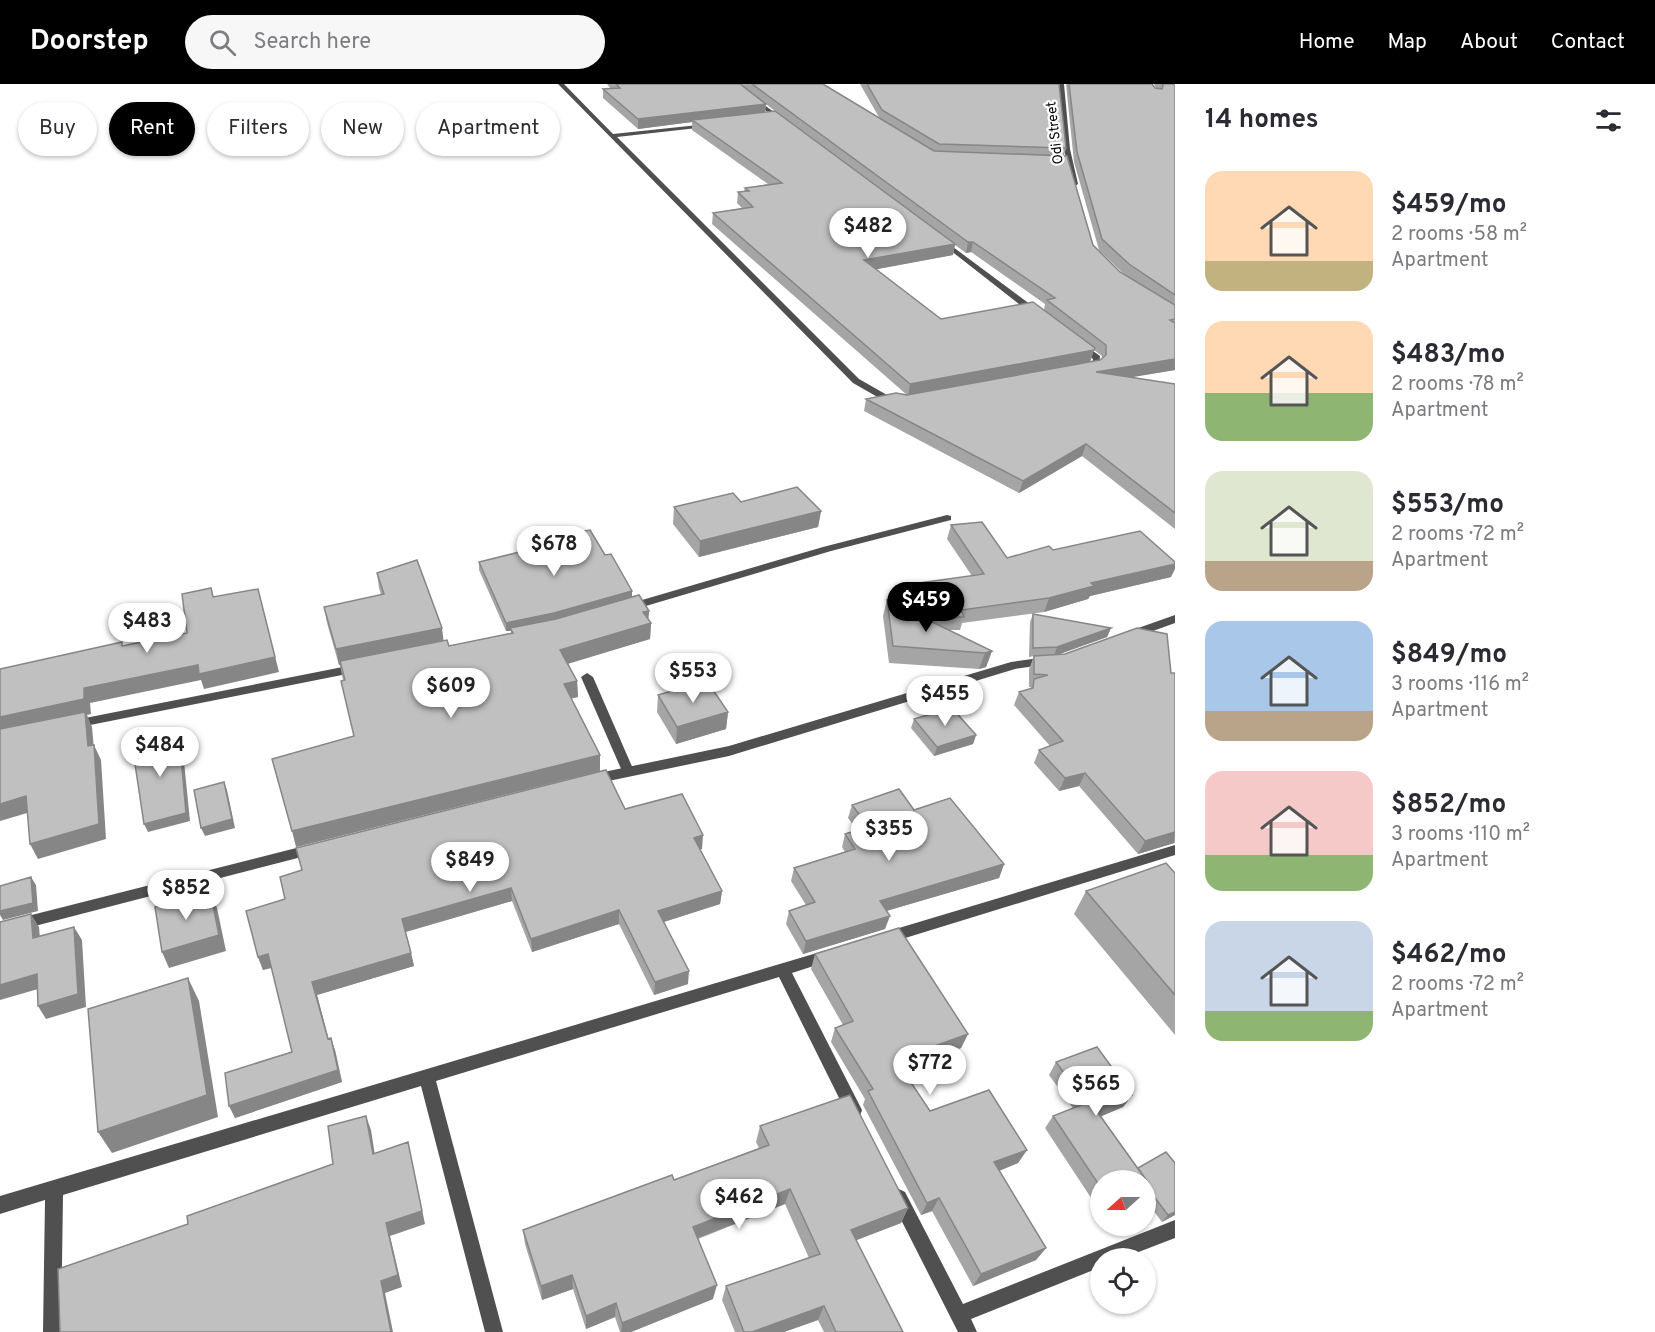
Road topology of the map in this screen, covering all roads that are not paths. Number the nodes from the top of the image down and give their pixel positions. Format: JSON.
{"nodes":[{"id":1,"x":561,"y":84,"type":"edge"},
{"id":2,"x":734,"y":84,"type":"edge"},
{"id":3,"x":1061,"y":84,"type":"edge"},
{"id":4,"x":776,"y":116,"type":"junction"},
{"id":5,"x":764,"y":118,"type":"edge"},
{"id":6,"x":718,"y":123,"type":"edge"},
{"id":7,"x":795,"y":130,"type":"edge"},
{"id":8,"x":612,"y":136,"type":"junction"},
{"id":9,"x":1058,"y":161,"type":"edge"},
{"id":10,"x":1069,"y":162,"type":"junction"},
{"id":11,"x":1078,"y":198,"type":"edge"},
{"id":12,"x":936,"y":237,"type":"edge"},
{"id":13,"x":1048,"y":322,"type":"edge"},
{"id":14,"x":1074,"y":342,"type":"edge"},
{"id":15,"x":1074,"y":370,"type":"edge"},
{"id":16,"x":904,"y":402,"type":"edge"},
{"id":17,"x":947,"y":518,"type":"dead end"},
{"id":18,"x":612,"y":612,"type":"edge"},
{"id":19,"x":1175,"y":619,"type":"edge"},
{"id":20,"x":1122,"y":639,"type":"edge"},
{"id":21,"x":1055,"y":662,"type":"edge"},
{"id":22,"x":368,"y":665,"type":"edge"},
{"id":23,"x":587,"y":677,"type":"dead end"},
{"id":24,"x":64,"y":726,"type":"edge"},
{"id":25,"x":628,"y":771,"type":"junction"},
{"id":26,"x":583,"y":782,"type":"edge"},
{"id":27,"x":320,"y":848,"type":"edge"},
{"id":28,"x":1175,"y":850,"type":"edge"},
{"id":29,"x":0,"y":929,"type":"edge"},
{"id":30,"x":873,"y":942,"type":"edge"},
{"id":31,"x":839,"y":952,"type":"edge"},
{"id":32,"x":783,"y":969,"type":"junction"},
{"id":33,"x":427,"y":1078,"type":"junction"},
{"id":34,"x":863,"y":1126,"type":"edge"},
{"id":35,"x":890,"y":1179,"type":"edge"},
{"id":36,"x":54,"y":1189,"type":"junction"},
{"id":37,"x":0,"y":1205,"type":"edge"},
{"id":38,"x":1175,"y":1229,"type":"edge"},
{"id":39,"x":958,"y":1315,"type":"junction"},
{"id":40,"x":52,"y":1332,"type":"edge"},
{"id":41,"x":494,"y":1332,"type":"edge"},
{"id":42,"x":968,"y":1332,"type":"edge"}],
"edges":[{"from":1,"to":8,"type":"street"},
{"from":2,"to":4,"type":"street"},
{"from":3,"to":10,"type":"street","name":"Odi Street"},
{"from":4,"to":5,"type":"street"},
{"from":4,"to":7,"type":"street"},
{"from":6,"to":8,"type":"street"},
{"from":8,"to":16,"type":"street"},
{"from":9,"to":10,"type":"street"},
{"from":10,"to":11,"type":"street","name":"Odi Street"},
{"from":12,"to":13,"type":"street"},
{"from":14,"to":15,"type":"street"},
{"from":17,"to":18,"type":"street"},
{"from":19,"to":20,"type":"street"},
{"from":21,"to":25,"type":"street"},
{"from":22,"to":24,"type":"street"},
{"from":23,"to":25,"type":"street"},
{"from":25,"to":26,"type":"street"},
{"from":27,"to":29,"type":"street"},
{"from":28,"to":30,"type":"street"},
{"from":31,"to":32,"type":"street"},
{"from":32,"to":33,"type":"street"},
{"from":32,"to":34,"type":"street"},
{"from":33,"to":36,"type":"street"},
{"from":33,"to":41,"type":"street"},
{"from":35,"to":39,"type":"street"},
{"from":36,"to":37,"type":"street"},
{"from":36,"to":40,"type":"street"},
{"from":38,"to":39,"type":"street"},
{"from":39,"to":42,"type":"street"}]}
